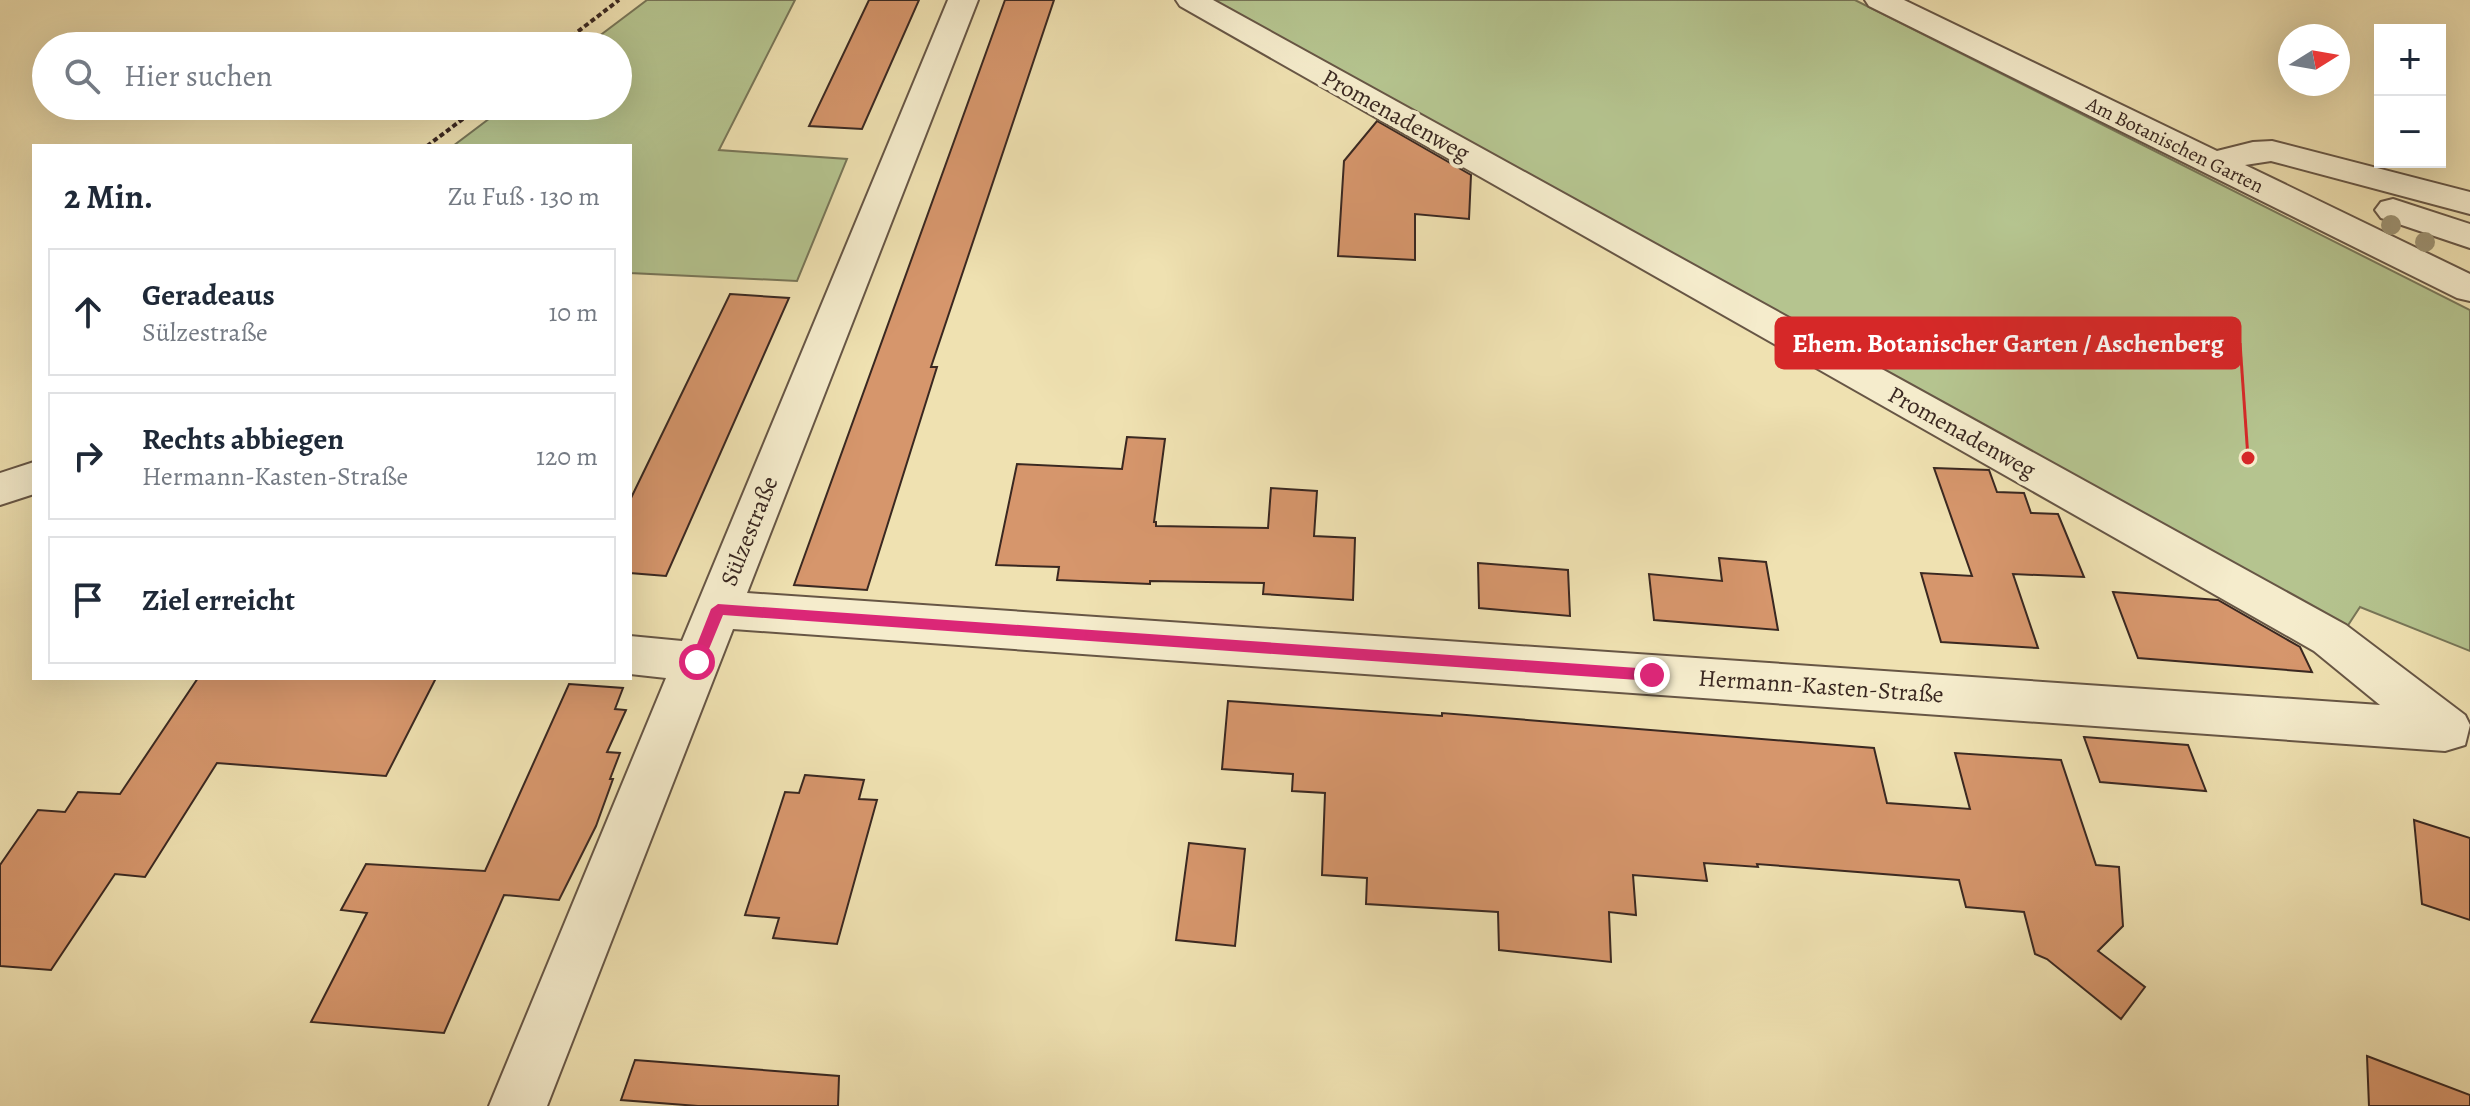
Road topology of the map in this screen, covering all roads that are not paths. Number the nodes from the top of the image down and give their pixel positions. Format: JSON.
{"nodes":[{"id":1,"x":963,"y":0,"type":"edge"},
{"id":2,"x":1191,"y":0,"type":"edge"},
{"id":3,"x":1880,"y":0,"type":"edge"},
{"id":4,"x":2213,"y":163,"type":"junction"},
{"id":5,"x":2470,"y":203,"type":"edge"},
{"id":6,"x":2303,"y":208,"type":"junction"},
{"id":7,"x":2470,"y":236,"type":"edge"},
{"id":8,"x":2470,"y":289,"type":"edge"},
{"id":9,"x":32,"y":479,"type":"edge"},
{"id":10,"x":0,"y":489,"type":"edge"},
{"id":11,"x":718,"y":609,"type":"junction"},
{"id":12,"x":632,"y":655,"type":"edge"},
{"id":13,"x":697,"y":662,"type":"junction"},
{"id":14,"x":2458,"y":733,"type":"edge"},
{"id":15,"x":518,"y":1106,"type":"edge"}],
"edges":[{"from":1,"to":11,"type":"street","name":"Sülzestraße"},
{"from":2,"to":14,"type":"street","name":"Promenadenweg"},
{"from":3,"to":4,"type":"street","name":"Am Botanischen Garten"},
{"from":4,"to":5,"type":"street"},
{"from":4,"to":6,"type":"street","name":"Am Botanischen Garten"},
{"from":6,"to":7,"type":"street"},
{"from":6,"to":8,"type":"street","name":"Am Botanischen Garten"},
{"from":9,"to":10,"type":"street"},
{"from":11,"to":13,"type":"street","name":"Sülzestraße"},
{"from":11,"to":14,"type":"street","name":"Hermann-Kasten-Straße"},
{"from":12,"to":13,"type":"street"},
{"from":13,"to":15,"type":"street","name":"Sülzestraße"}]}
